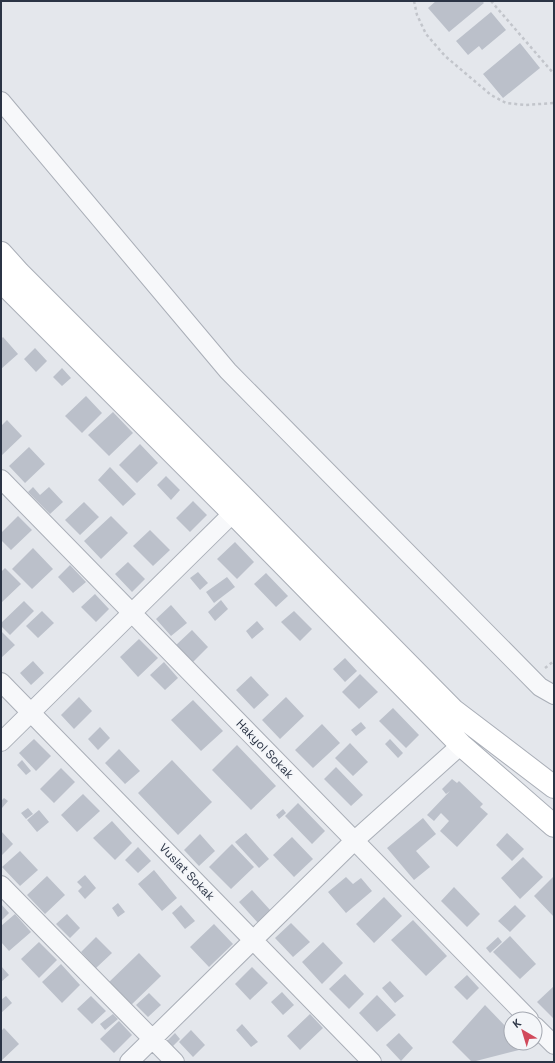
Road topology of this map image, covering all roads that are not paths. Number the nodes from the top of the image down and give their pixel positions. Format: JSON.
{"nodes":[{"id":1,"x":1,"y":100,"type":"edge"},
{"id":2,"x":1,"y":253,"type":"edge"},
{"id":3,"x":7,"y":285,"type":"edge"},
{"id":4,"x":1,"y":479,"type":"edge"},
{"id":5,"x":238,"y":505,"type":"junction"},
{"id":6,"x":132,"y":613,"type":"junction"},
{"id":7,"x":1,"y":682,"type":"edge"},
{"id":8,"x":554,"y":695,"type":"edge"},
{"id":9,"x":30,"y":712,"type":"junction"},
{"id":10,"x":1,"y":742,"type":"edge"},
{"id":11,"x":461,"y":745,"type":"junction"},
{"id":12,"x":554,"y":787,"type":"edge"},
{"id":13,"x":554,"y":826,"type":"edge"},
{"id":14,"x":354,"y":840,"type":"junction"},
{"id":15,"x":1,"y":885,"type":"edge"},
{"id":16,"x":253,"y":940,"type":"junction"},
{"id":17,"x":520,"y":1011,"type":"edge"},
{"id":18,"x":543,"y":1034,"type":"edge"},
{"id":19,"x":152,"y":1039,"type":"junction"},
{"id":20,"x":554,"y":1045,"type":"edge"},
{"id":21,"x":129,"y":1062,"type":"edge"},
{"id":22,"x":175,"y":1062,"type":"edge"},
{"id":23,"x":372,"y":1062,"type":"edge"}],
"edges":[{"from":1,"to":8,"type":"street"},
{"from":2,"to":3,"type":"main road"},
{"from":3,"to":5,"type":"main road"},
{"from":4,"to":6,"type":"street","name":"Hakyol Sokak"},
{"from":5,"to":6,"type":"street"},
{"from":5,"to":11,"type":"main road"},
{"from":5,"to":12,"type":"main road"},
{"from":6,"to":9,"type":"street"},
{"from":6,"to":14,"type":"street","name":"Hakyol Sokak"},
{"from":7,"to":9,"type":"street","name":"Vuslat Sokak"},
{"from":9,"to":10,"type":"street"},
{"from":9,"to":16,"type":"street","name":"Vuslat Sokak"},
{"from":11,"to":13,"type":"main road"},
{"from":11,"to":14,"type":"street"},
{"from":14,"to":16,"type":"street"},
{"from":14,"to":17,"type":"street","name":"Hakyol Sokak"},
{"from":15,"to":19,"type":"street"},
{"from":16,"to":19,"type":"street"},
{"from":16,"to":23,"type":"street","name":"Vuslat Sokak"},
{"from":18,"to":20,"type":"street"},
{"from":19,"to":21,"type":"street"},
{"from":19,"to":22,"type":"street"}]}
